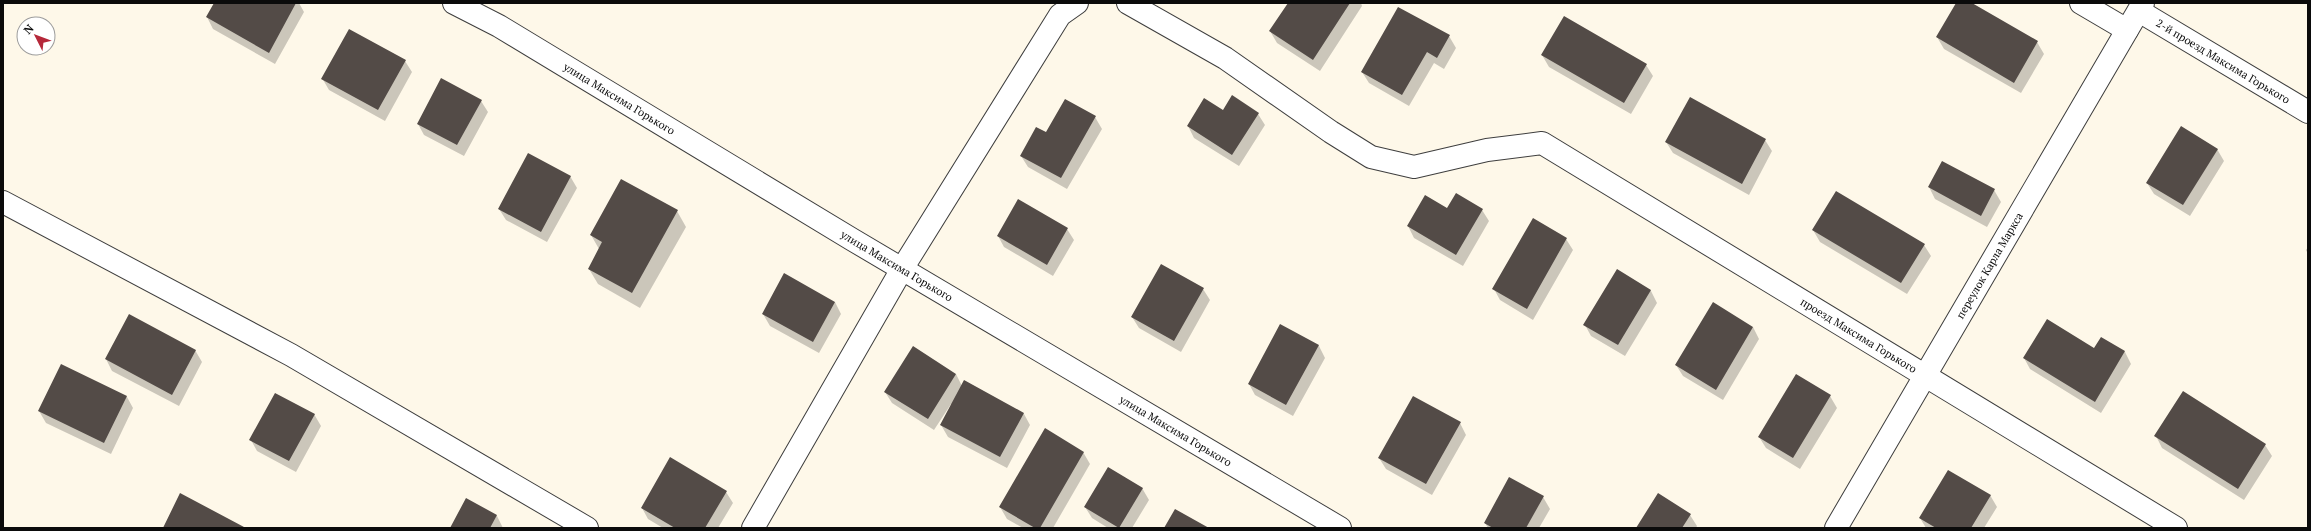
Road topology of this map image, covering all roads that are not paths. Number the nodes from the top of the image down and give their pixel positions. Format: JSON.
{"nodes":[{"id":1,"x":454,"y":3,"type":"edge"},
{"id":2,"x":1128,"y":3,"type":"edge"},
{"id":3,"x":2081,"y":3,"type":"edge"},
{"id":4,"x":1067,"y":7,"type":"edge"},
{"id":5,"x":2141,"y":7,"type":"edge"},
{"id":6,"x":2126,"y":30,"type":"junction"},
{"id":7,"x":2308,"y":112,"type":"edge"},
{"id":8,"x":3,"y":202,"type":"edge"},
{"id":9,"x":902,"y":269,"type":"junction"},
{"id":10,"x":1925,"y":376,"type":"junction"},
{"id":11,"x":587,"y":528,"type":"edge"},
{"id":12,"x":753,"y":528,"type":"edge"},
{"id":13,"x":1340,"y":528,"type":"edge"},
{"id":14,"x":1836,"y":528,"type":"edge"},
{"id":15,"x":2176,"y":528,"type":"edge"}],
"edges":[{"from":1,"to":9,"type":"street","name":"улица Максима Горького"},
{"from":2,"to":10,"type":"street","name":"проезд Максима Горького"},
{"from":3,"to":6,"type":"street"},
{"from":4,"to":9,"type":"street"},
{"from":5,"to":6,"type":"street","name":"переулок Карла Маркса"},
{"from":5,"to":7,"type":"street","name":"2-й проезд Максима Горького"},
{"from":6,"to":10,"type":"street","name":"переулок Карла Маркса"},
{"from":8,"to":11,"type":"street"},
{"from":9,"to":12,"type":"street"},
{"from":9,"to":13,"type":"street","name":"улица Максима Горького"},
{"from":10,"to":14,"type":"street","name":"переулок Карла Маркса"},
{"from":10,"to":15,"type":"street","name":"проезд Максима Горького"}]}
